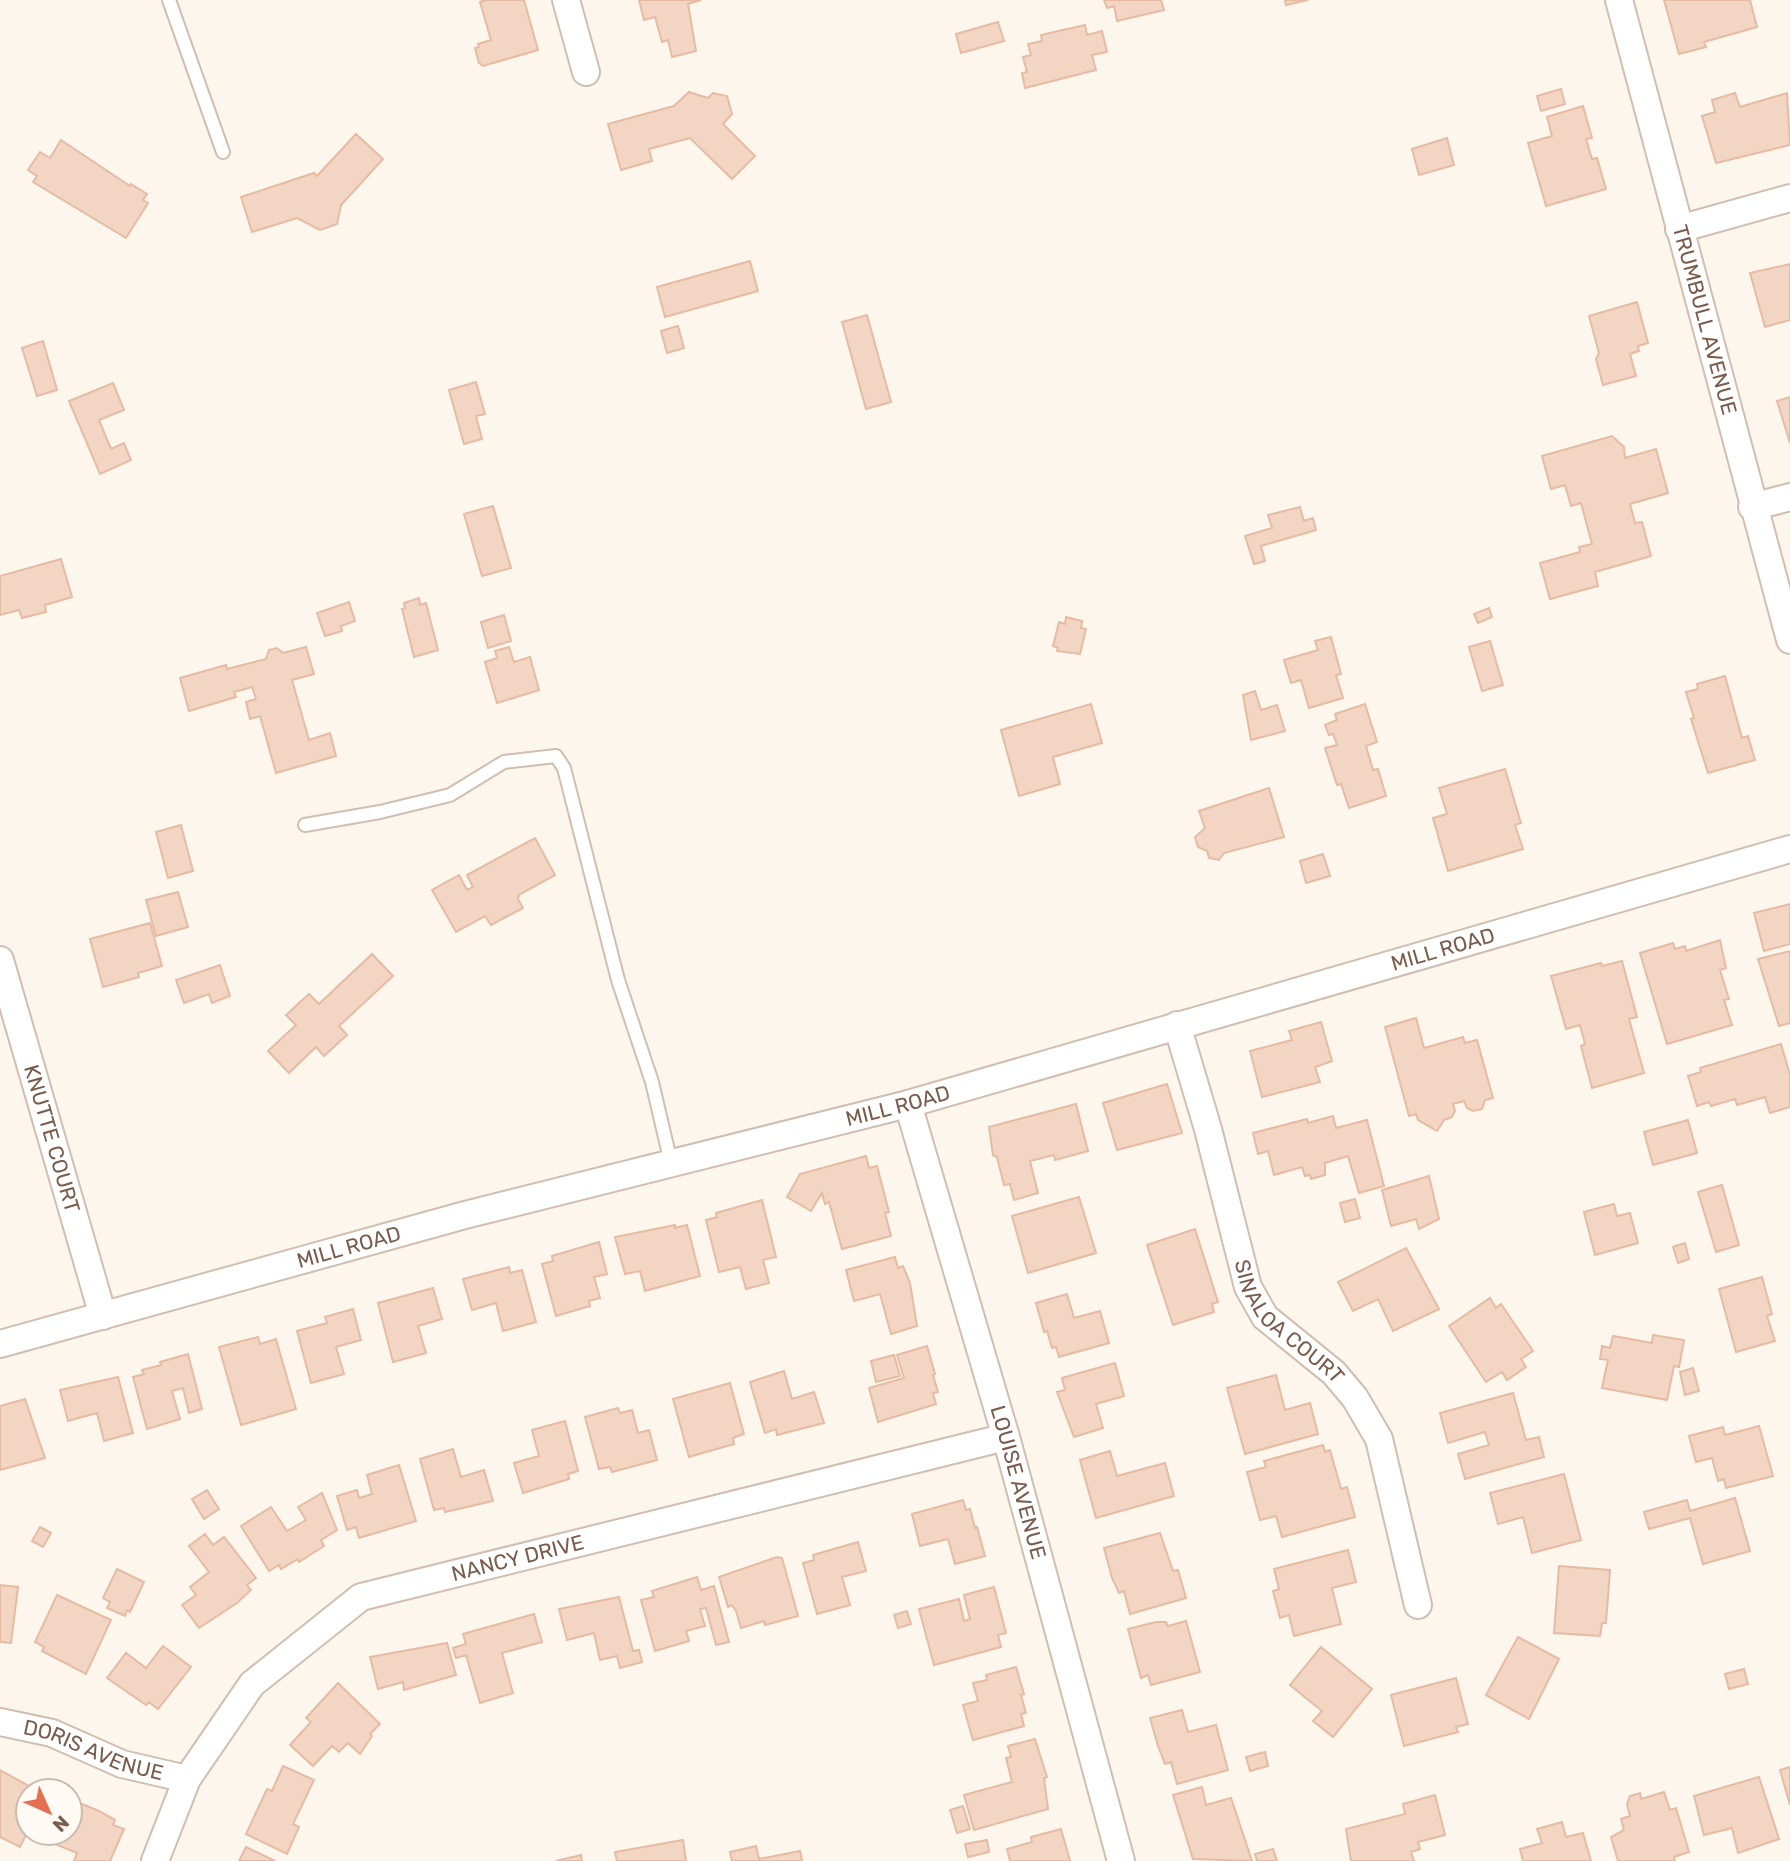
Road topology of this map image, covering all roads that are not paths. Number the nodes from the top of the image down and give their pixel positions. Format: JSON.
{"nodes":[{"id":1,"x":169,"y":0,"type":"edge"},
{"id":2,"x":566,"y":0,"type":"edge"},
{"id":3,"x":1619,"y":0,"type":"edge"},
{"id":4,"x":586,"y":72,"type":"dead end"},
{"id":5,"x":223,"y":152,"type":"dead end"},
{"id":6,"x":1790,"y":198,"type":"edge"},
{"id":7,"x":1679,"y":229,"type":"junction"},
{"id":8,"x":1790,"y":497,"type":"edge"},
{"id":9,"x":1752,"y":507,"type":"junction"},
{"id":10,"x":1790,"y":640,"type":"edge"},
{"id":11,"x":305,"y":825,"type":"dead end"},
{"id":12,"x":1790,"y":849,"type":"edge"},
{"id":13,"x":0,"y":960,"type":"edge"},
{"id":14,"x":1177,"y":1025,"type":"junction"},
{"id":15,"x":908,"y":1104,"type":"junction"},
{"id":16,"x":671,"y":1164,"type":"junction"},
{"id":17,"x":103,"y":1316,"type":"junction"},
{"id":18,"x":0,"y":1344,"type":"edge"},
{"id":19,"x":1006,"y":1437,"type":"junction"},
{"id":20,"x":1418,"y":1605,"type":"dead end"},
{"id":21,"x":0,"y":1722,"type":"edge"},
{"id":22,"x":187,"y":1779,"type":"junction"},
{"id":23,"x":155,"y":1861,"type":"edge"},
{"id":24,"x":1121,"y":1861,"type":"edge"}],
"edges":[{"from":1,"to":5,"type":"lane"},
{"from":2,"to":4,"type":"street"},
{"from":3,"to":7,"type":"street","name":"TRUMBULL AVENUE"},
{"from":6,"to":7,"type":"street"},
{"from":7,"to":9,"type":"street","name":"TRUMBULL AVENUE"},
{"from":8,"to":9,"type":"street"},
{"from":9,"to":10,"type":"street","name":"TRUMBULL AVENUE"},
{"from":11,"to":16,"type":"lane"},
{"from":12,"to":14,"type":"street","name":"MILL ROAD"},
{"from":13,"to":17,"type":"street","name":"KNUTTE COURT"},
{"from":14,"to":15,"type":"street","name":"MILL ROAD"},
{"from":14,"to":20,"type":"street","name":"SINALOA COURT"},
{"from":15,"to":16,"type":"street","name":"MILL ROAD"},
{"from":15,"to":19,"type":"street","name":"LOUISE AVENUE"},
{"from":16,"to":17,"type":"street","name":"MILL ROAD"},
{"from":17,"to":18,"type":"street","name":"MILL ROAD"},
{"from":19,"to":22,"type":"street","name":"NANCY DRIVE"},
{"from":19,"to":24,"type":"street","name":"LOUISE AVENUE"},
{"from":21,"to":22,"type":"street","name":"DORIS AVENUE"},
{"from":22,"to":23,"type":"street","name":"NANCY DRIVE"}]}
